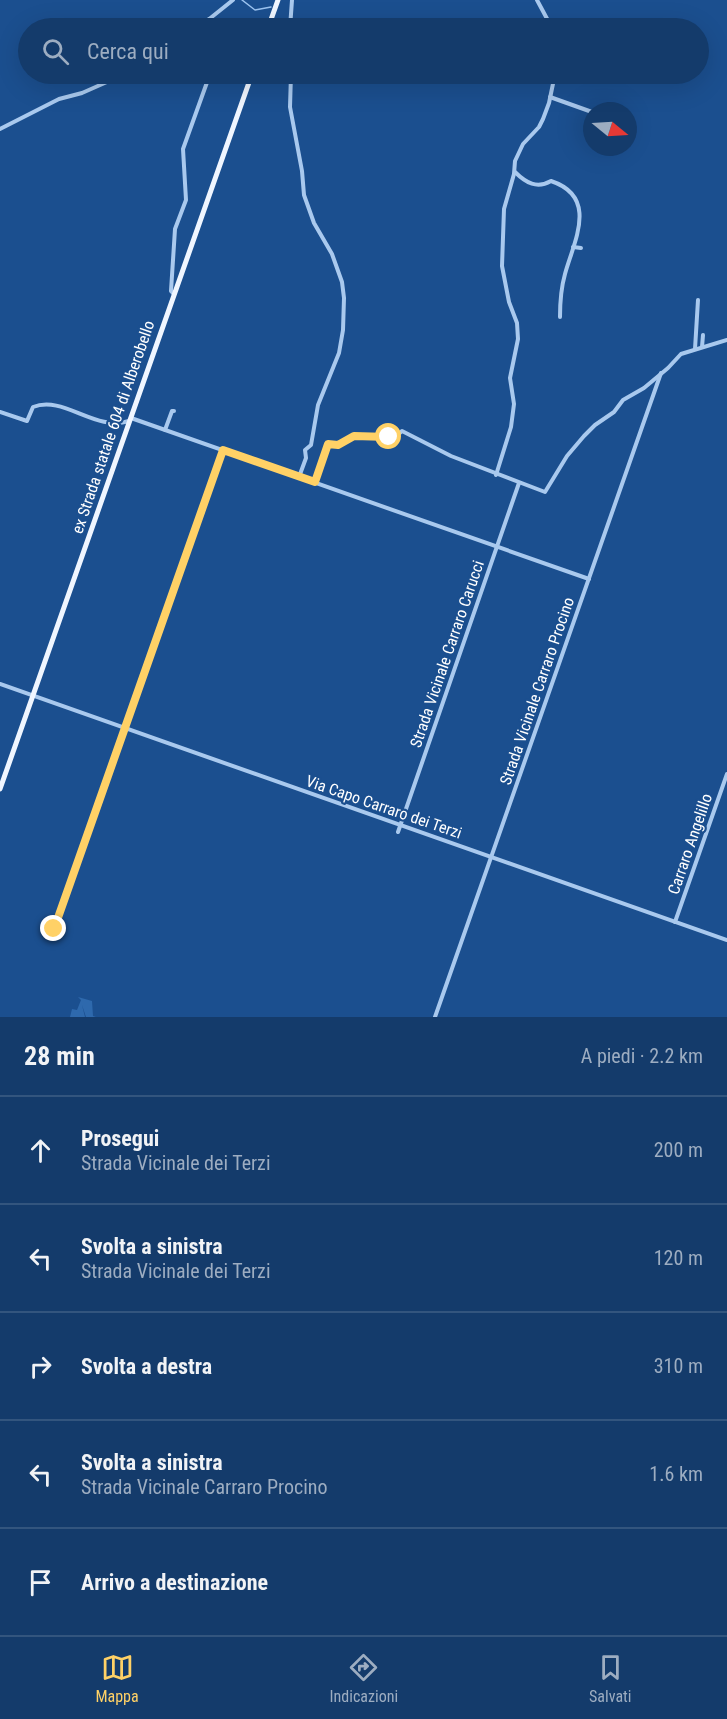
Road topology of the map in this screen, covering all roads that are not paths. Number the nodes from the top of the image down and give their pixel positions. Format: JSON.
{"nodes":[{"id":1,"x":233,"y":0,"type":"edge"},
{"id":2,"x":278,"y":0,"type":"edge"},
{"id":3,"x":292,"y":0,"type":"edge"},
{"id":4,"x":537,"y":0,"type":"edge"},
{"id":5,"x":210,"y":18,"type":"edge"},
{"id":6,"x":272,"y":18,"type":"edge"},
{"id":7,"x":291,"y":18,"type":"edge"},
{"id":8,"x":547,"y":18,"type":"edge"},
{"id":9,"x":102,"y":84,"type":"edge"},
{"id":10,"x":206,"y":84,"type":"edge"},
{"id":11,"x":248,"y":84,"type":"edge"},
{"id":12,"x":291,"y":84,"type":"edge"},
{"id":13,"x":553,"y":84,"type":"edge"},
{"id":14,"x":550,"y":98,"type":"junction"},
{"id":15,"x":583,"y":109,"type":"edge"},
{"id":16,"x":0,"y":129,"type":"edge"},
{"id":17,"x":514,"y":172,"type":"junction"},
{"id":18,"x":573,"y":247,"type":"junction"},
{"id":19,"x":581,"y":248,"type":"dead end"},
{"id":20,"x":570,"y":257,"type":"junction"},
{"id":21,"x":577,"y":260,"type":"dead end"},
{"id":22,"x":174,"y":294,"type":"junction"},
{"id":23,"x":698,"y":300,"type":"dead end"},
{"id":24,"x":560,"y":317,"type":"dead end"},
{"id":25,"x":703,"y":334,"type":"dead end"},
{"id":26,"x":727,"y":340,"type":"edge"},
{"id":27,"x":702,"y":347,"type":"junction"},
{"id":28,"x":695,"y":350,"type":"junction"},
{"id":29,"x":661,"y":373,"type":"junction"},
{"id":30,"x":174,"y":411,"type":"dead end"},
{"id":31,"x":0,"y":412,"type":"edge"},
{"id":32,"x":130,"y":419,"type":"junction"},
{"id":33,"x":165,"y":430,"type":"junction"},
{"id":34,"x":223,"y":450,"type":"junction"},
{"id":35,"x":496,"y":475,"type":"junction"},
{"id":36,"x":299,"y":477,"type":"junction"},
{"id":37,"x":315,"y":482,"type":"junction"},
{"id":38,"x":519,"y":483,"type":"junction"},
{"id":39,"x":497,"y":547,"type":"junction"},
{"id":40,"x":589,"y":579,"type":"junction"},
{"id":41,"x":0,"y":684,"type":"edge"},
{"id":42,"x":33,"y":696,"type":"junction"},
{"id":43,"x":125,"y":728,"type":"junction"},
{"id":44,"x":727,"y":774,"type":"edge"},
{"id":45,"x":0,"y":789,"type":"edge"},
{"id":46,"x":400,"y":825,"type":"junction"},
{"id":47,"x":398,"y":832,"type":"dead end"},
{"id":48,"x":491,"y":858,"type":"junction"},
{"id":49,"x":675,"y":922,"type":"junction"},
{"id":50,"x":54,"y":929,"type":"dead end"},
{"id":51,"x":727,"y":940,"type":"edge"},
{"id":52,"x":435,"y":1017,"type":"edge"}],
"edges":[{"from":1,"to":5,"type":"street"},
{"from":2,"to":6,"type":"main road"},
{"from":3,"to":7,"type":"street"},
{"from":4,"to":8,"type":"street"},
{"from":9,"to":16,"type":"street"},
{"from":10,"to":22,"type":"street"},
{"from":11,"to":22,"type":"main road","name":"ex Strada statale 604 di Alberobello"},
{"from":12,"to":36,"type":"street"},
{"from":13,"to":14,"type":"street"},
{"from":14,"to":15,"type":"street"},
{"from":14,"to":17,"type":"street"},
{"from":17,"to":18,"type":"street"},
{"from":17,"to":35,"type":"street"},
{"from":18,"to":19,"type":"street"},
{"from":18,"to":20,"type":"street"},
{"from":20,"to":21,"type":"street"},
{"from":20,"to":24,"type":"street"},
{"from":22,"to":32,"type":"main road","name":"ex Strada statale 604 di Alberobello"},
{"from":23,"to":28,"type":"street"},
{"from":25,"to":27,"type":"street"},
{"from":26,"to":27,"type":"street"},
{"from":27,"to":28,"type":"street"},
{"from":28,"to":29,"type":"street"},
{"from":29,"to":38,"type":"street"},
{"from":29,"to":40,"type":"street","name":"Strada Vicinale Carraro Procino"},
{"from":30,"to":33,"type":"street"},
{"from":31,"to":32,"type":"street"},
{"from":32,"to":33,"type":"street"},
{"from":32,"to":42,"type":"main road","name":"ex Strada statale 604 di Alberobello"},
{"from":33,"to":34,"type":"street"},
{"from":34,"to":36,"type":"street"},
{"from":34,"to":43,"type":"street"},
{"from":35,"to":37,"type":"street"},
{"from":35,"to":38,"type":"street"},
{"from":36,"to":37,"type":"street"},
{"from":37,"to":39,"type":"street"},
{"from":38,"to":39,"type":"street","name":"Strada Vicinale Carraro Carucci"},
{"from":39,"to":40,"type":"street"},
{"from":39,"to":46,"type":"street","name":"Strada Vicinale Carraro Carucci"},
{"from":40,"to":48,"type":"street","name":"Strada Vicinale Carraro Procino"},
{"from":41,"to":42,"type":"street","name":"Via Capo Carraro dei Terzi"},
{"from":42,"to":43,"type":"street","name":"Via Capo Carraro dei Terzi"},
{"from":42,"to":45,"type":"main road","name":"ex Strada statale 604 di Alberobello"},
{"from":43,"to":46,"type":"street","name":"Via Capo Carraro dei Terzi"},
{"from":43,"to":50,"type":"street"},
{"from":44,"to":49,"type":"street","name":"Carraro Angelillo"},
{"from":46,"to":47,"type":"street","name":"Strada Vicinale Carraro Carucci"},
{"from":46,"to":48,"type":"street","name":"Via Capo Carraro dei Terzi"},
{"from":48,"to":49,"type":"street","name":"Via Capo Carraro dei Terzi"},
{"from":48,"to":52,"type":"street","name":"Strada Vicinale Carraro Procino"},
{"from":49,"to":51,"type":"street","name":"Via Capo Carraro dei Terzi"}]}
